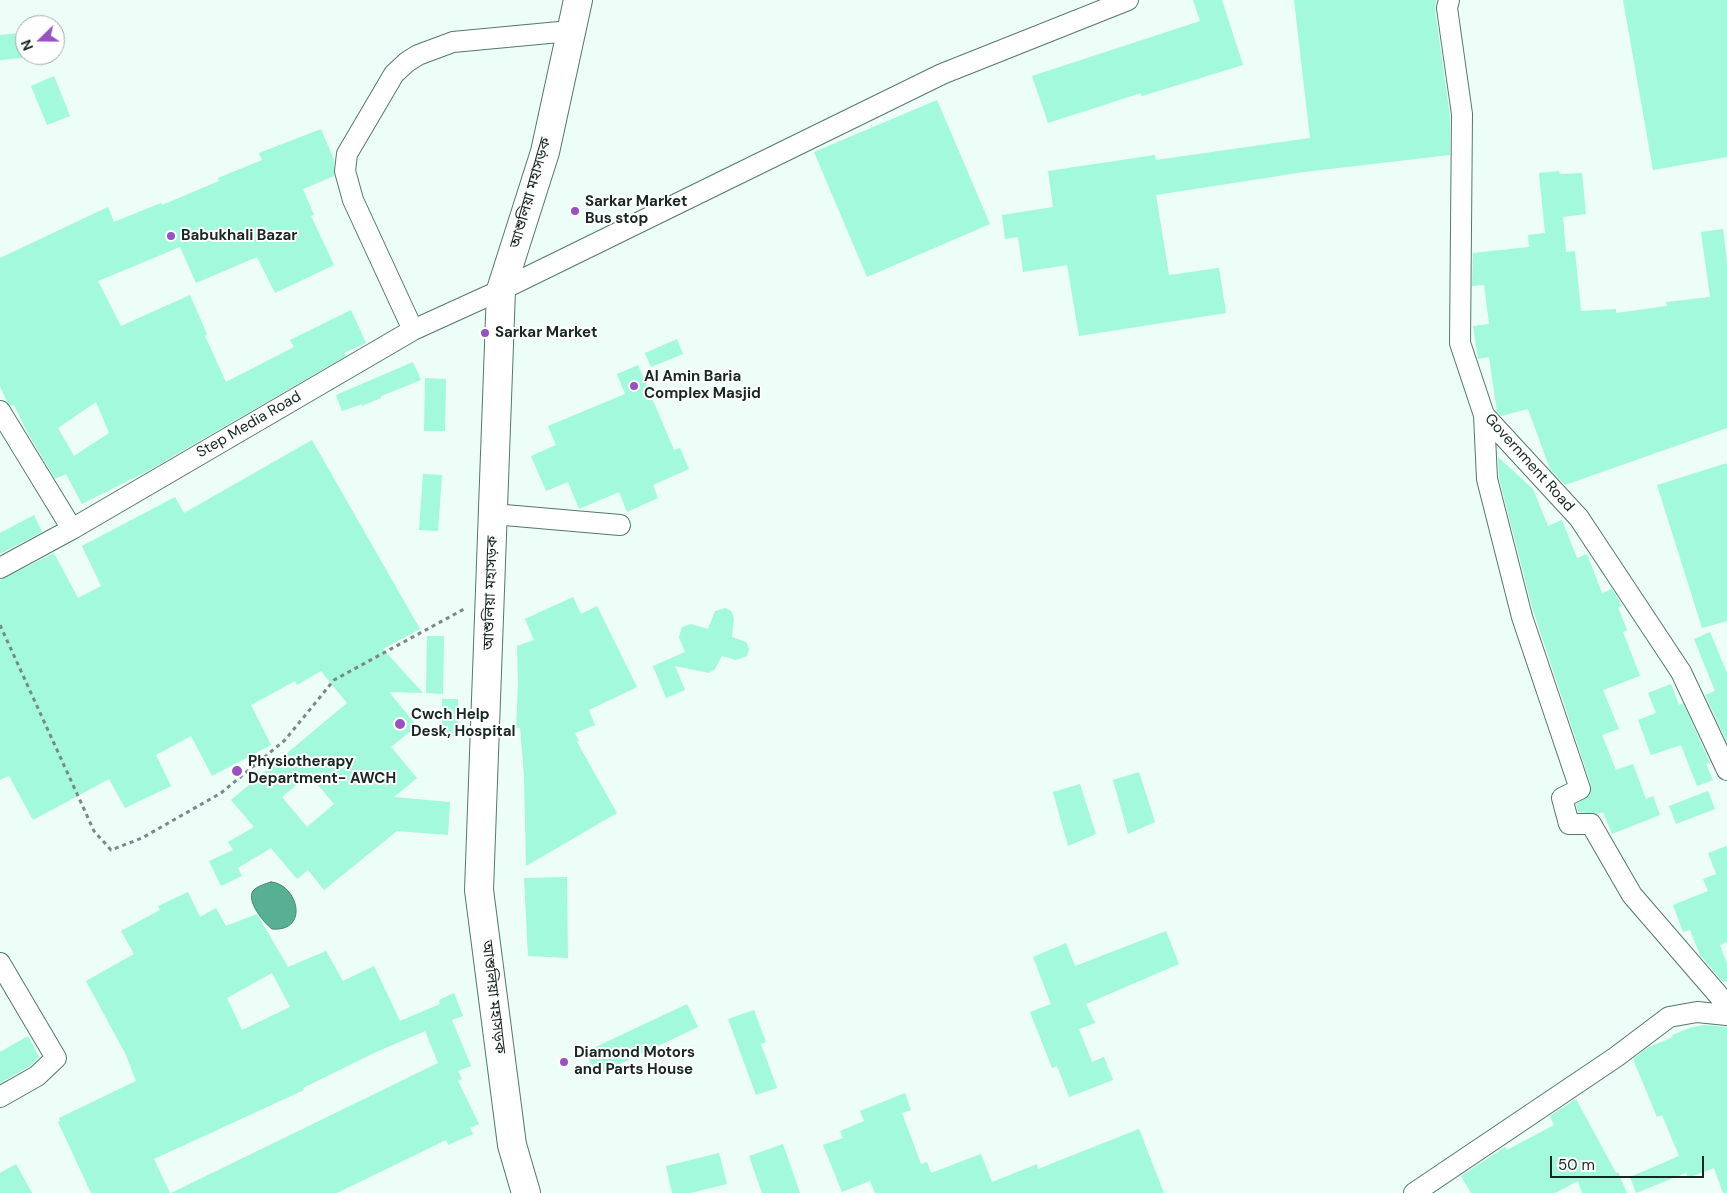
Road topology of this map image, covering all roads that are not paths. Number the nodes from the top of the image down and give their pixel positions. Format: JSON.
{"nodes":[{"id":1,"x":578,"y":0,"type":"edge"},
{"id":2,"x":1128,"y":0,"type":"edge"},
{"id":3,"x":1449,"y":0,"type":"edge"},
{"id":4,"x":570,"y":31,"type":"junction"},
{"id":5,"x":502,"y":290,"type":"junction"},
{"id":6,"x":413,"y":330,"type":"junction"},
{"id":7,"x":0,"y":411,"type":"edge"},
{"id":8,"x":1484,"y":415,"type":"junction"},
{"id":9,"x":493,"y":514,"type":"junction"},
{"id":10,"x":620,"y":525,"type":"dead end"},
{"id":11,"x":72,"y":529,"type":"junction"},
{"id":12,"x":0,"y":568,"type":"edge"},
{"id":13,"x":1727,"y":770,"type":"edge"},
{"id":14,"x":0,"y":963,"type":"edge"},
{"id":15,"x":1727,"y":1005,"type":"edge"},
{"id":16,"x":1727,"y":1015,"type":"edge"},
{"id":17,"x":0,"y":1098,"type":"edge"},
{"id":18,"x":526,"y":1193,"type":"edge"},
{"id":19,"x":1414,"y":1193,"type":"edge"}],
"edges":[{"from":1,"to":4,"type":"highway","name":"আশুলিয়া মহাসড়ক"},
{"from":2,"to":5,"type":"street","name":"Step Media Road"},
{"from":3,"to":8,"type":"street","name":"Government Road"},
{"from":4,"to":5,"type":"highway","name":"আশুলিয়া মহাসড়ক"},
{"from":4,"to":6,"type":"street"},
{"from":5,"to":6,"type":"street","name":"Step Media Road"},
{"from":5,"to":9,"type":"highway","name":"আশুলিয়া মহাসড়ক"},
{"from":6,"to":11,"type":"street","name":"Step Media Road"},
{"from":7,"to":11,"type":"street"},
{"from":8,"to":13,"type":"street","name":"Government Road"},
{"from":8,"to":15,"type":"street"},
{"from":9,"to":10,"type":"street"},
{"from":9,"to":18,"type":"highway","name":"আশুলিয়া মহাসড়ক"},
{"from":11,"to":12,"type":"street","name":"Step Media Road"},
{"from":14,"to":17,"type":"street"},
{"from":16,"to":19,"type":"street"}]}
